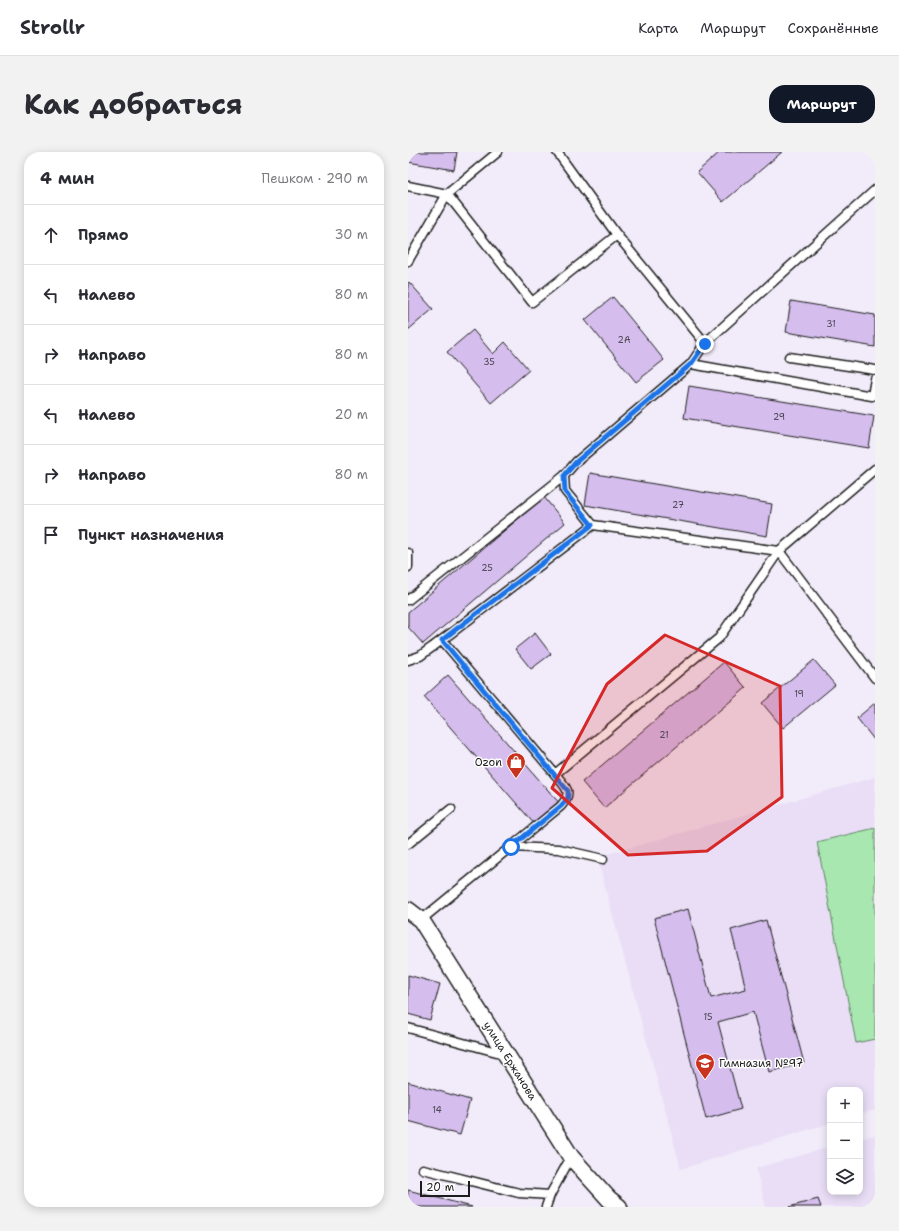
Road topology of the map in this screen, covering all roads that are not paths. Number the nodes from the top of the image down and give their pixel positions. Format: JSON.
{"nodes":[{"id":1,"x":498,"y":152,"type":"edge"},
{"id":2,"x":556,"y":152,"type":"edge"},
{"id":3,"x":408,"y":186,"type":"edge"},
{"id":4,"x":875,"y":190,"type":"edge"},
{"id":5,"x":447,"y":194,"type":"junction"},
{"id":6,"x":617,"y":235,"type":"junction"},
{"id":7,"x":408,"y":261,"type":"edge"},
{"id":8,"x":705,"y":344,"type":"junction"},
{"id":9,"x":789,"y":357,"type":"dead end"},
{"id":10,"x":691,"y":364,"type":"junction"},
{"id":11,"x":875,"y":370,"type":"edge"},
{"id":12,"x":875,"y":379,"type":"edge"},
{"id":13,"x":875,"y":469,"type":"edge"},
{"id":14,"x":564,"y":476,"type":"junction"},
{"id":15,"x":592,"y":525,"type":"junction"},
{"id":16,"x":779,"y":551,"type":"junction"},
{"id":17,"x":408,"y":553,"type":"edge"},
{"id":18,"x":408,"y":567,"type":"edge"},
{"id":19,"x":408,"y":600,"type":"edge"},
{"id":20,"x":442,"y":640,"type":"junction"},
{"id":21,"x":408,"y":660,"type":"edge"},
{"id":22,"x":875,"y":678,"type":"edge"},
{"id":23,"x":555,"y":774,"type":"junction"},
{"id":24,"x":451,"y":809,"type":"dead end"},
{"id":25,"x":408,"y":844,"type":"edge"},
{"id":26,"x":511,"y":847,"type":"junction"},
{"id":27,"x":602,"y":859,"type":"dead end"},
{"id":28,"x":408,"y":910,"type":"edge"},
{"id":29,"x":421,"y":920,"type":"junction"},
{"id":30,"x":408,"y":1028,"type":"edge"},
{"id":31,"x":505,"y":1054,"type":"junction"},
{"id":32,"x":571,"y":1157,"type":"junction"},
{"id":33,"x":422,"y":1169,"type":"dead end"},
{"id":34,"x":550,"y":1195,"type":"junction"},
{"id":35,"x":546,"y":1207,"type":"edge"},
{"id":36,"x":619,"y":1207,"type":"edge"}],
"edges":[{"from":1,"to":5,"type":"lane"},
{"from":2,"to":6,"type":"lane"},
{"from":3,"to":5,"type":"lane"},
{"from":4,"to":8,"type":"lane"},
{"from":5,"to":6,"type":"lane"},
{"from":5,"to":7,"type":"lane"},
{"from":6,"to":8,"type":"lane"},
{"from":8,"to":10,"type":"lane"},
{"from":9,"to":11,"type":"lane"},
{"from":10,"to":12,"type":"lane"},
{"from":10,"to":14,"type":"lane"},
{"from":13,"to":16,"type":"lane"},
{"from":14,"to":15,"type":"lane"},
{"from":14,"to":19,"type":"lane"},
{"from":15,"to":16,"type":"lane"},
{"from":15,"to":20,"type":"lane"},
{"from":16,"to":22,"type":"lane"},
{"from":16,"to":23,"type":"lane"},
{"from":17,"to":18,"type":"lane"},
{"from":20,"to":21,"type":"lane"},
{"from":20,"to":23,"type":"lane"},
{"from":23,"to":26,"type":"lane"},
{"from":24,"to":25,"type":"lane"},
{"from":26,"to":27,"type":"lane"},
{"from":26,"to":29,"type":"lane"},
{"from":28,"to":29,"type":"street","name":"улица Ержанова"},
{"from":29,"to":31,"type":"street","name":"улица Ержанова"},
{"from":30,"to":31,"type":"lane"},
{"from":31,"to":32,"type":"street","name":"улица Ержанова"},
{"from":32,"to":34,"type":"lane"},
{"from":32,"to":36,"type":"street","name":"улица Ержанова"},
{"from":33,"to":34,"type":"lane"},
{"from":34,"to":35,"type":"lane"}]}
